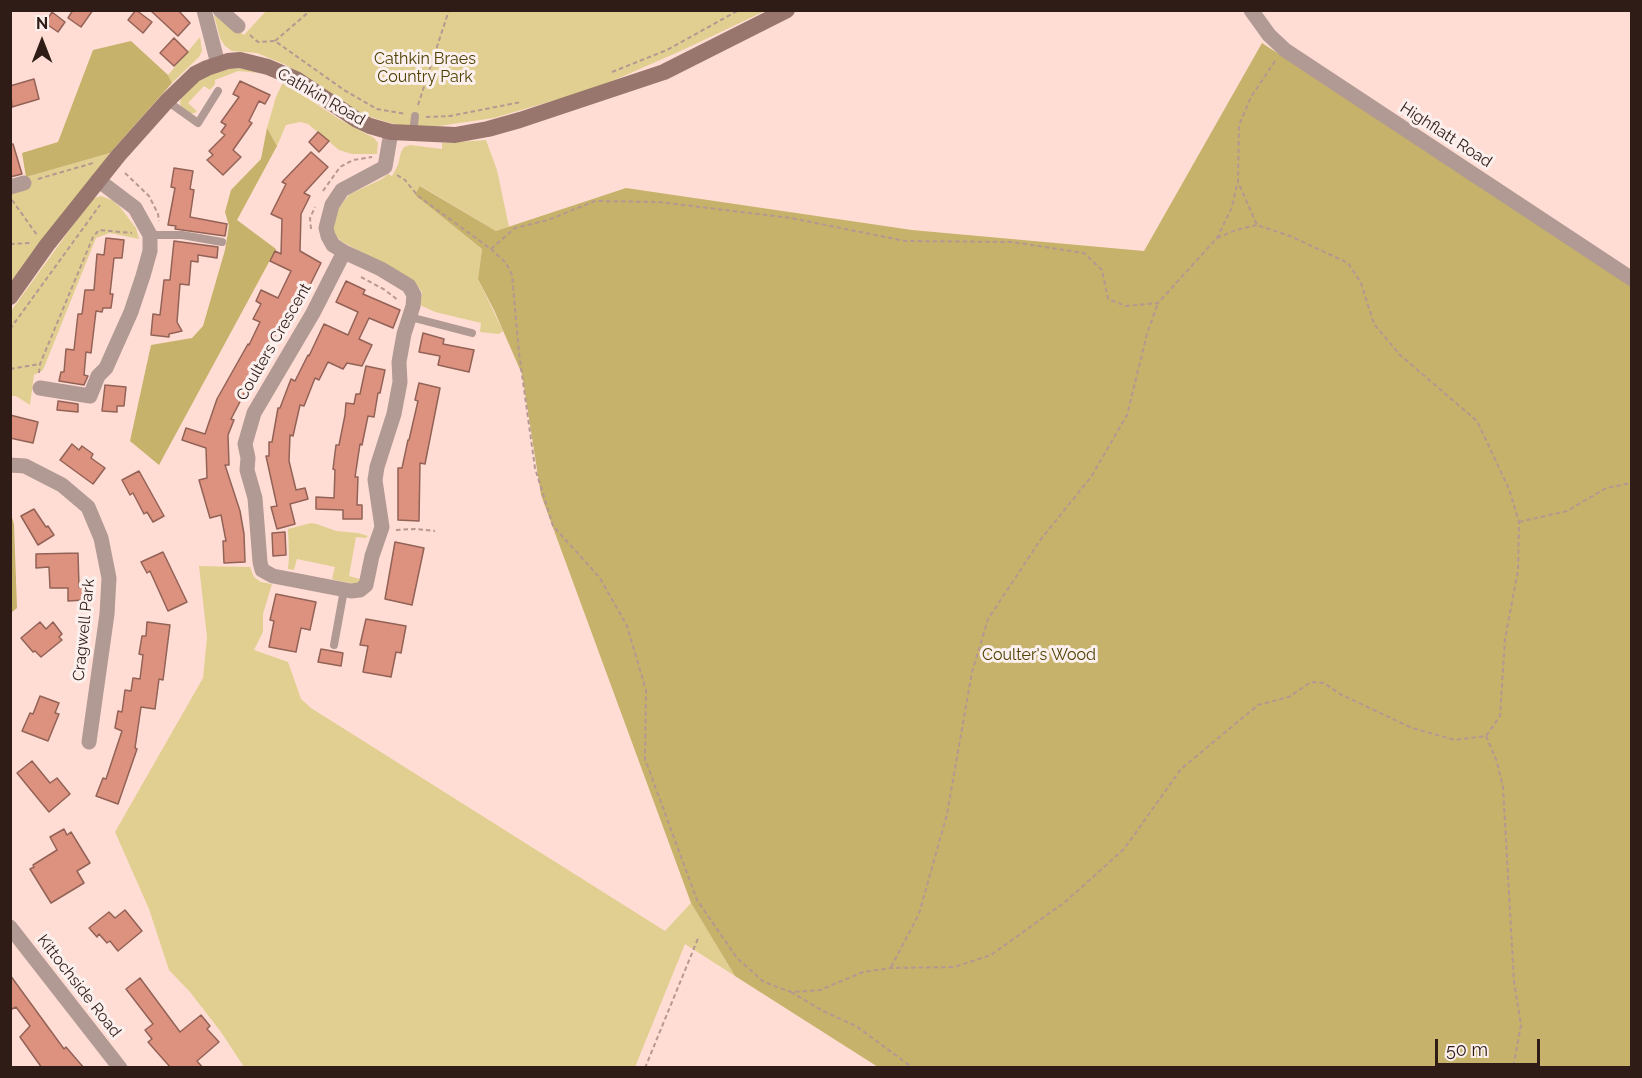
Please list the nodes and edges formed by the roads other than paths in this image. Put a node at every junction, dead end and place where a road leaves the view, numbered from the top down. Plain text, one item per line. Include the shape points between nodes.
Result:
1 (204, 10) edge
2 (220, 10) edge
3 (787, 10) edge
4 (1251, 10) edge
5 (238, 26) road end
6 (218, 64) junction
7 (218, 91) dead end
8 (167, 101) junction
9 (415, 116) road end
10 (391, 132) junction
11 (412, 134) junction
12 (104, 185) junction
13 (150, 235) junction
14 (222, 242) dead end
15 (344, 252) junction
16 (1632, 279) edge
17 (10, 297) edge
18 (410, 317) junction
19 (472, 333) dead end
20 (40, 388) road end
21 (10, 465) edge
22 (344, 590) junction
23 (334, 645) dead end
24 (88, 742) dead end
25 (13, 937) edge
26 (120, 1068) edge

1 - 6 street
2 - 5 street
3 - 11 main road, Cathkin Road via 664,72 520,120 454,135
4 - 16 street, Highflatt Road via 1285,50
6 - 8 main road, Cathkin Road via 195,74
6 - 10 main road, Cathkin Road via 240,60 280,71 357,120
7 - 8 lane via 198,123
8 - 12 main road, Cathkin Road via 118,156
9 - 11 lane
10 - 11 main road, Cathkin Road
10 - 15 street via 385,167 342,190 332,205 326,228 328,236
12 - 13 street via 135,208
12 - 17 main road, Cathkin Road
13 - 14 lane via 182,235
13 - 20 street via 150,251 131,312 90,396
15 - 18 street via 409,286 414,295
15 - 22 street, Coulters Crescent via 254,413 245,444 262,570 273,576
18 - 19 lane
18 - 22 street via 399,362 394,414 375,480 381,530 366,585 360,590
21 - 24 street, Cragwell Park via 25,466 62,485 88,507 101,538 109,578 107,614
22 - 23 lane
25 - 26 street, Kittochside Road

